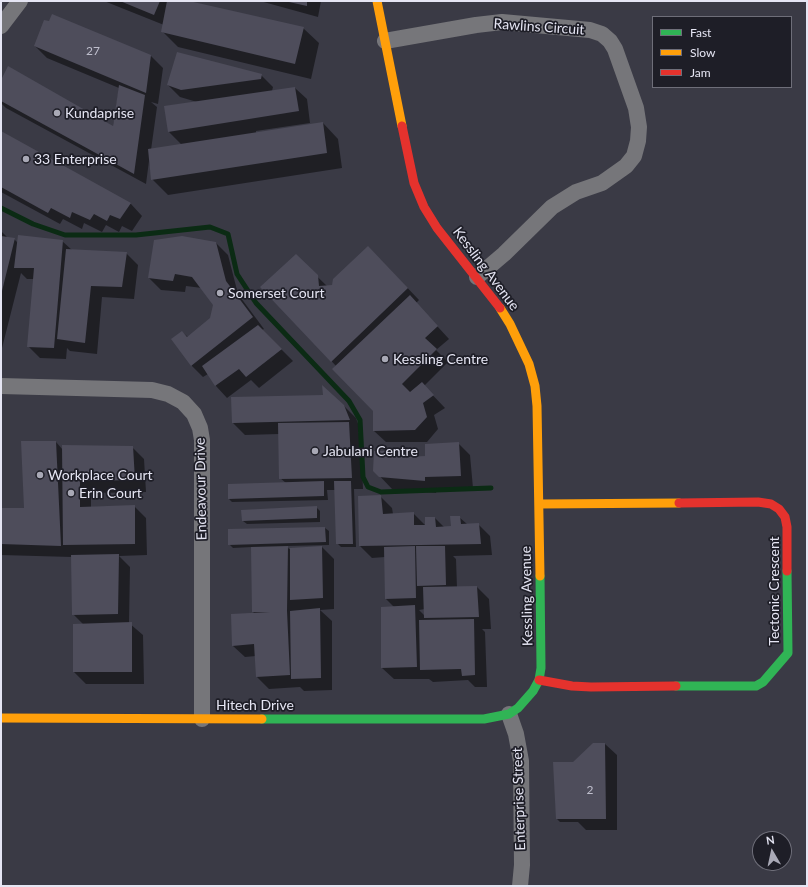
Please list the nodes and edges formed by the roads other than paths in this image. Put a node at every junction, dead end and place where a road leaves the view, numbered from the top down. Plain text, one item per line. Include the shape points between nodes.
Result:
1 (20, 1) edge
2 (377, 1) edge
3 (1, 26) edge
4 (385, 41) junction
5 (477, 277) junction
6 (1, 386) edge
7 (540, 504) junction
8 (539, 680) junction
9 (509, 714) junction
10 (1, 718) edge
11 (202, 719) junction
12 (520, 886) edge

1 - 3 street
2 - 4 street, Kessling Avenue
4 - 5 street, Kessling Avenue via 414,183 424,207 437,228
4 - 5 street, Rawlins Circuit via 502,22 590,30 602,34 615,49 636,108 638,141 634,156 626,166 602,183 576,192 552,207
5 - 7 street, Kessling Avenue via 510,324 529,364 537,406
6 - 11 street, Endeavour Drive via 152,390 168,394 183,402 194,414 202,440
7 - 8 street, Kessling Avenue
7 - 8 street, Tectonic Crescent via 758,502 775,506 785,517 787,527 788,653 763,682 756,686 591,687
8 - 9 street, Kessling Avenue via 526,700
9 - 11 street, Hitech Drive via 465,720
9 - 12 street, Enterprise Street via 521,761
10 - 11 street, Hitech Drive

